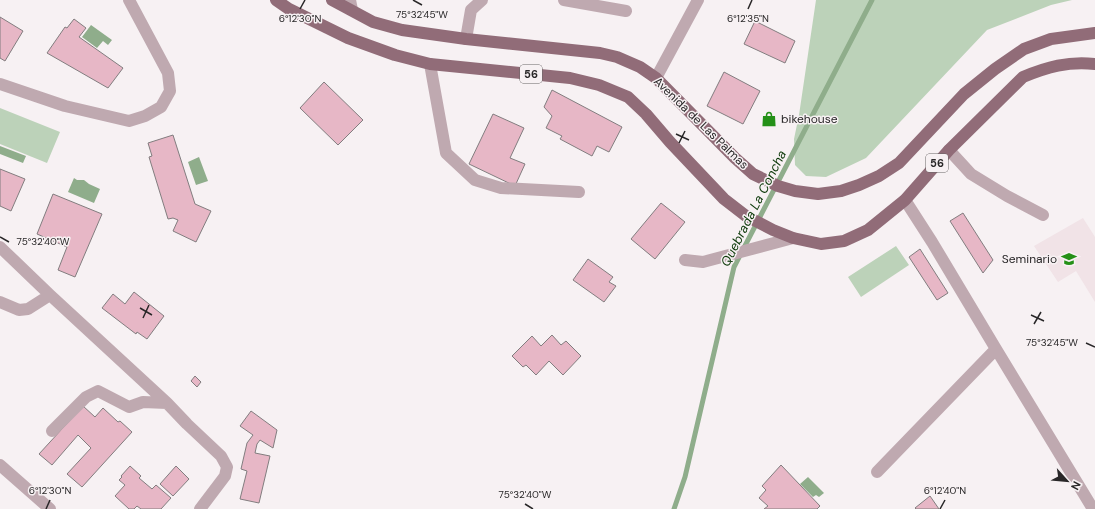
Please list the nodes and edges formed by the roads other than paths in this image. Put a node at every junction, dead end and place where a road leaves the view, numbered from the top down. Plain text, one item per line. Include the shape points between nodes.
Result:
1 (129, 0) edge
2 (276, 0) edge
3 (332, 0) edge
4 (482, 0) edge
5 (564, 0) edge
6 (698, 0) edge
7 (351, 5) edge
8 (626, 11) dead end
9 (1095, 33) edge
10 (466, 39) junction
11 (430, 64) junction
12 (1095, 64) edge
13 (656, 78) junction
14 (0, 84) edge
15 (949, 150) junction
16 (579, 192) dead end
17 (905, 200) junction
18 (1044, 215) dead end
19 (793, 238) junction
20 (0, 247) edge
21 (685, 260) dead end
22 (50, 296) junction
23 (0, 302) edge
24 (996, 350) junction
25 (167, 403) junction
26 (52, 432) dead end
27 (0, 464) edge
28 (877, 472) dead end
29 (50, 509) edge
30 (200, 509) edge
31 (1093, 509) edge

1 - 14 street via 168,73 170,91 161,107 129,121 65,106
2 - 11 main road, 56 via 348,38
3 - 7 main road, Avenida de Las Palmas / 56
4 - 10 street via 471,10
5 - 8 street
6 - 13 street
7 - 10 main road, Avenida de Las Palmas / 56 via 373,22 402,30
9 - 13 main road, Avenida de Las Palmas / 56 via 1050,39 1024,49 964,94 899,163 859,185 841,191 818,194 795,192 753,174
10 - 13 main road, Avenida de Las Palmas / 56 via 600,53 640,67
11 - 16 street via 446,154 475,180 501,188
11 - 19 main road, 56 via 570,78 599,85 628,97 724,199 746,216
12 - 15 main road, 56 via 1080,62 1058,65 1023,77
15 - 17 main road, 56
15 - 18 street via 971,174
17 - 19 main road, 56 via 868,230 844,241 821,244
17 - 24 street
19 - 21 street via 703,262
20 - 22 street
22 - 23 street via 28,309 19,310
22 - 25 street
24 - 28 street
24 - 31 street
25 - 26 street via 143,402 129,407 98,391 86,397
25 - 30 street via 221,456 227,467 225,476
27 - 29 street

